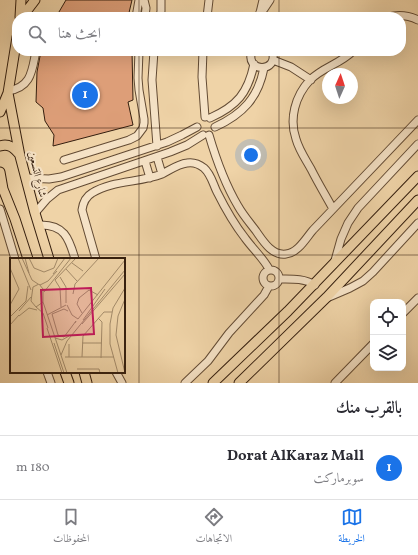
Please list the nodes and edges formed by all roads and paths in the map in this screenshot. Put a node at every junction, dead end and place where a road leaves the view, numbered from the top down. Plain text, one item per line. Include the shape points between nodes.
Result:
1 (21, 0) edge
2 (35, 0) edge
3 (139, 0) edge
4 (144, 0) edge
5 (161, 0) edge
6 (209, 0) edge
7 (263, 0) edge
8 (270, 0) edge
9 (21, 12) edge
10 (25, 12) edge
11 (137, 12) edge
12 (146, 12) edge
13 (161, 12) edge
14 (208, 12) edge
15 (260, 12) edge
16 (262, 12) edge
17 (406, 15) edge
18 (418, 20) edge
19 (14, 56) edge
20 (35, 56) edge
21 (139, 56) edge
22 (153, 56) edge
23 (203, 56) edge
24 (251, 56) edge
25 (274, 56) edge
26 (347, 56) edge
27 (273, 60) junction
28 (254, 64) junction
29 (264, 68) junction
30 (311, 80) junction
31 (8, 92) junction
32 (0, 112) edge
33 (207, 117) junction
34 (418, 120) edge
35 (197, 126) junction
36 (215, 127) junction
37 (206, 135) junction
38 (418, 144) edge
39 (0, 146) edge
40 (157, 146) junction
41 (20, 156) junction
42 (157, 157) junction
43 (64, 160) dead end
44 (145, 161) junction
45 (0, 172) edge
46 (162, 174) junction
47 (418, 176) edge
48 (26, 178) junction
49 (150, 178) junction
50 (2, 187) edge
51 (418, 200) edge
52 (0, 209) edge
53 (333, 209) junction
54 (35, 213) junction
55 (418, 224) edge
56 (39, 225) junction
57 (15, 258) edge
58 (28, 258) edge
59 (49, 258) edge
60 (75, 258) edge
61 (96, 258) edge
62 (334, 264) junction
63 (269, 270) junction
64 (279, 279) junction
65 (315, 285) junction
66 (269, 286) junction
67 (326, 297) junction
68 (418, 298) edge
69 (406, 310) edge
70 (370, 347) edge
71 (47, 373) edge
72 (65, 373) edge
73 (84, 373) edge
74 (117, 373) edge
75 (51, 383) edge
76 (69, 383) edge
77 (87, 383) edge
78 (122, 383) edge
79 (185, 383) edge
80 (213, 383) edge
81 (239, 383) edge
82 (335, 383) edge

1 - 9 main road
2 - 10 main road
3 - 11 street
4 - 12 street
5 - 13 street
6 - 14 street
7 - 15 street
8 - 16 street
17 - 18 street
19 - 31 main road
20 - 31 street via 32,72 27,81 19,88
21 - 43 street via 138,78 143,128 134,138
22 - 40 street via 152,80
23 - 33 street via 202,77
24 - 28 street
25 - 27 street
26 - 30 street
27 - 29 street
27 - 30 street via 291,67
28 - 29 street
28 - 33 street via 250,80 240,98 231,107
29 - 36 street via 260,85 251,101 238,114
30 - 53 street via 301,92 295,106 294,132 299,148
31 - 32 main road
31 - 41 main road, شارع التسعين
33 - 35 street via 199,120
33 - 36 street
34 - 53 street
35 - 37 street via 200,133
35 - 40 street
36 - 37 street via 212,133
37 - 42 street
37 - 53 street via 239,208 276,253 287,254 297,249
38 - 62 street via 358,208 341,239
39 - 41 main road via 9,145
40 - 48 street via 55,179
41 - 48 main road, شارع التسعين
42 - 44 street
42 - 46 street
44 - 49 street
44 - 54 street via 58,190
45 - 50 main road
46 - 49 street
46 - 63 street via 186,163 204,168 237,226
47 - 62 main road
48 - 54 main road, شارع التسعين
49 - 61 street via 109,186 92,192 84,200 82,210
50 - 58 main road
51 - 67 main road
52 - 57 street
54 - 56 main road, شارع التسعين
55 - 67 street via 363,281
56 - 59 main road, شارع التسعين
56 - 60 street via 52,226 64,232
62 - 65 main road
63 - 64 street via 276,272
63 - 66 street via 262,278 265,285
64 - 65 street via 301,280
64 - 66 street via 276,284
65 - 80 main road
66 - 79 street via 212,357
67 - 81 main road
68 - 69 street
70 - 82 street
71 - 75 street
72 - 76 main road
73 - 77 main road
74 - 78 street

